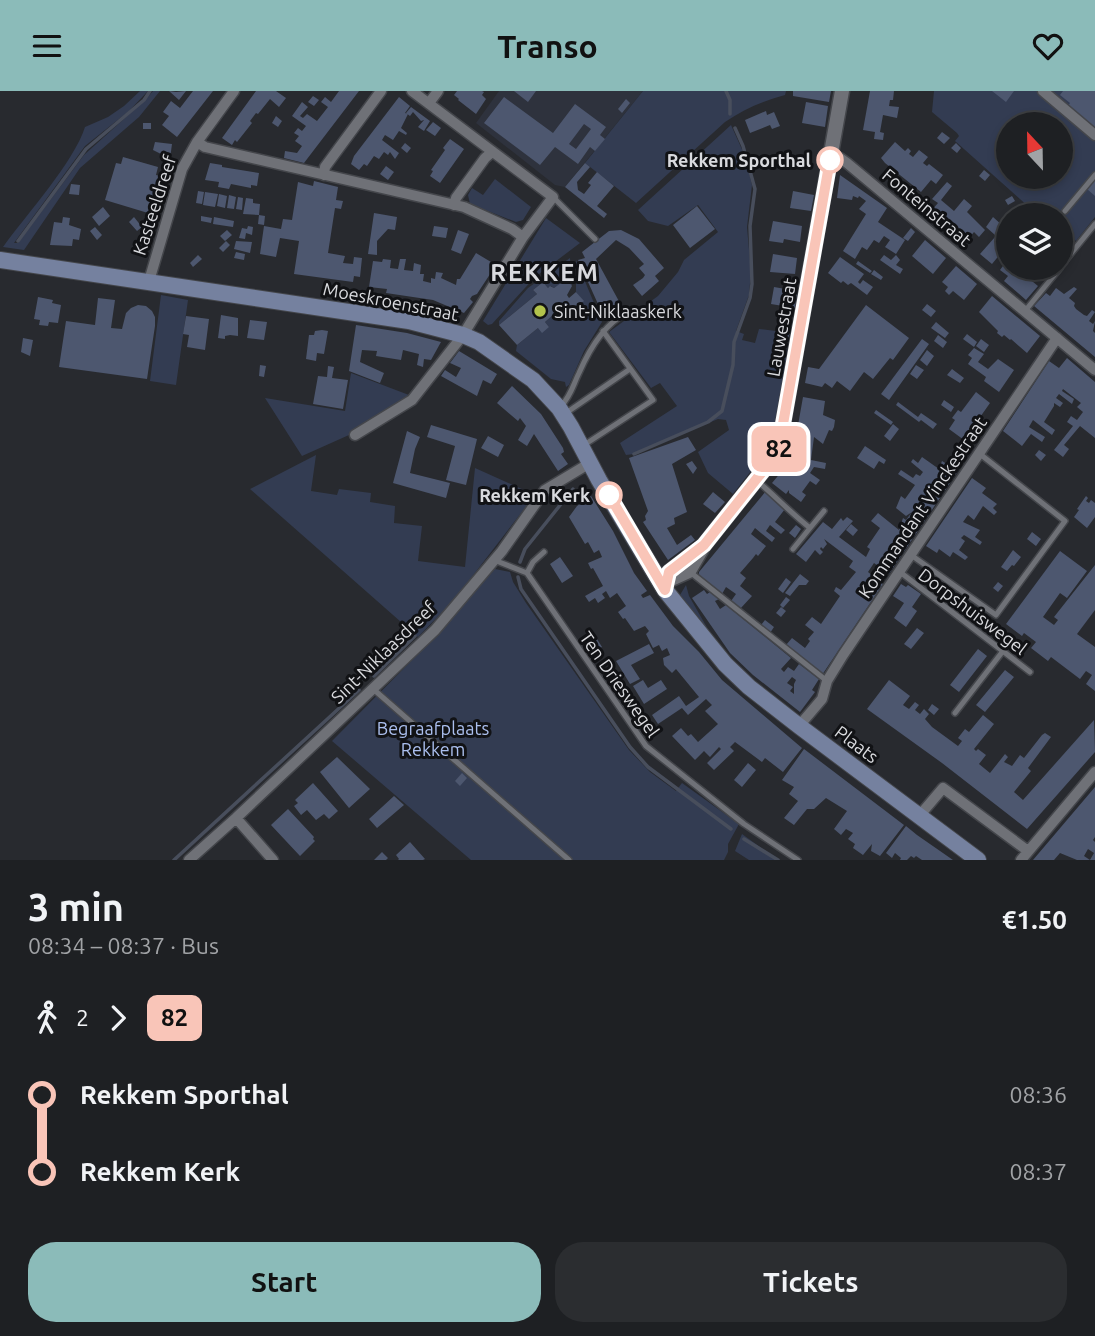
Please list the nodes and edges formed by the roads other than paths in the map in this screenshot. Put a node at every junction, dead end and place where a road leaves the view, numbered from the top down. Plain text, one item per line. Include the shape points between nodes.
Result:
1 (234, 91) edge
2 (381, 91) edge
3 (412, 91) edge
4 (438, 91) edge
5 (842, 91) edge
6 (1043, 91) edge
7 (429, 103) junction
8 (1095, 135) edge
9 (197, 142) junction
10 (492, 152) junction
11 (831, 156) junction
12 (324, 175) junction
13 (1095, 175) edge
14 (553, 197) junction
15 (1072, 203) edge
16 (454, 205) junction
17 (1095, 224) edge
18 (523, 237) junction
19 (595, 239) dead end
20 (1073, 251) edge
21 (0, 260) edge
22 (1050, 280) edge
23 (149, 281) junction
24 (1025, 311) junction
25 (626, 313) dead end
26 (603, 331) junction
27 (465, 332) junction
28 (1057, 338) junction
29 (630, 369) junction
30 (1095, 370) edge
31 (561, 412) junction
32 (355, 435) dead end
33 (582, 446) junction
34 (980, 454) junction
35 (590, 463) junction
36 (756, 480) junction
37 (824, 511) dead end
38 (810, 528) junction
39 (704, 545) junction
40 (793, 549) dead end
41 (544, 551) dead end
42 (911, 555) junction
43 (494, 559) junction
44 (689, 571) junction
45 (900, 572) junction
46 (527, 573) junction
47 (666, 585) junction
48 (1003, 652) junction
49 (1030, 672) dead end
50 (827, 681) junction
51 (372, 688) junction
52 (955, 713) dead end
53 (799, 726) junction
54 (1095, 772) edge
55 (920, 815) junction
56 (236, 818) junction
57 (1024, 855) edge
58 (189, 860) edge
59 (273, 860) edge
60 (569, 860) edge
61 (798, 860) edge
62 (978, 860) edge

1 - 9 street, Kasteeldreef
2 - 12 street
3 - 7 street
4 - 7 street
5 - 11 street, Lauwestraat
6 - 8 street
7 - 10 street
9 - 12 street, Kasteeldreef
9 - 23 street, Kasteeldreef via 182,169
10 - 14 street
10 - 16 street
11 - 24 street, Fonteinstraat via 847,163
11 - 36 street, Lauwestraat via 782,436 778,452
12 - 16 street, Kasteeldreef
13 - 15 lane
14 - 18 street
14 - 19 lane
16 - 18 street, Kasteeldreef
17 - 20 lane
18 - 27 street
21 - 23 main road, Moeskroenstraat
22 - 24 lane
23 - 27 main road, Moeskroenstraat
24 - 28 street, Fonteinstraat
25 - 26 lane
26 - 29 lane
26 - 31 lane
27 - 31 main road, Moeskroenstraat via 533,380
27 - 32 street via 412,400
28 - 30 street, Fonteinstraat
28 - 34 street, Kommandant Vinckestraat
29 - 31 lane
29 - 33 lane via 653,400
31 - 33 main road, Moeskroenstraat
33 - 35 main road, Moeskroenstraat
34 - 42 street, Kommandant Vinckestraat
34 - 42 lane via 1066,521 996,615
35 - 43 street, Sint-Niklaasdreef via 545,490
35 - 47 main road, Moeskroenstraat
36 - 38 lane
36 - 39 street, Lauwestraat
37 - 38 lane
38 - 40 lane
39 - 44 street, Lauwestraat
39 - 47 street, Lauwestraat via 669,572
41 - 46 lane
42 - 45 street, Kommandant Vinckestraat
43 - 46 lane
43 - 51 street, Sint-Niklaasdreef via 435,629
44 - 47 street
44 - 50 lane
45 - 48 lane, Dorpshuiswegel
45 - 50 street, Kommandant Vinckestraat
46 - 61 lane, Ten Drieswegel via 646,746 744,824
47 - 53 main road, Moeskroenstraat via 725,664
48 - 49 lane, Dorpshuiswegel
48 - 52 lane
50 - 53 street, Kommandant Vinckestraat via 822,699
51 - 56 street, Sint-Niklaasdreef
51 - 60 lane
53 - 55 main road, Plaats
54 - 57 street
55 - 57 street via 943,788
55 - 62 main road, Plaats
56 - 58 street, Sint-Niklaasdreef
56 - 59 street

